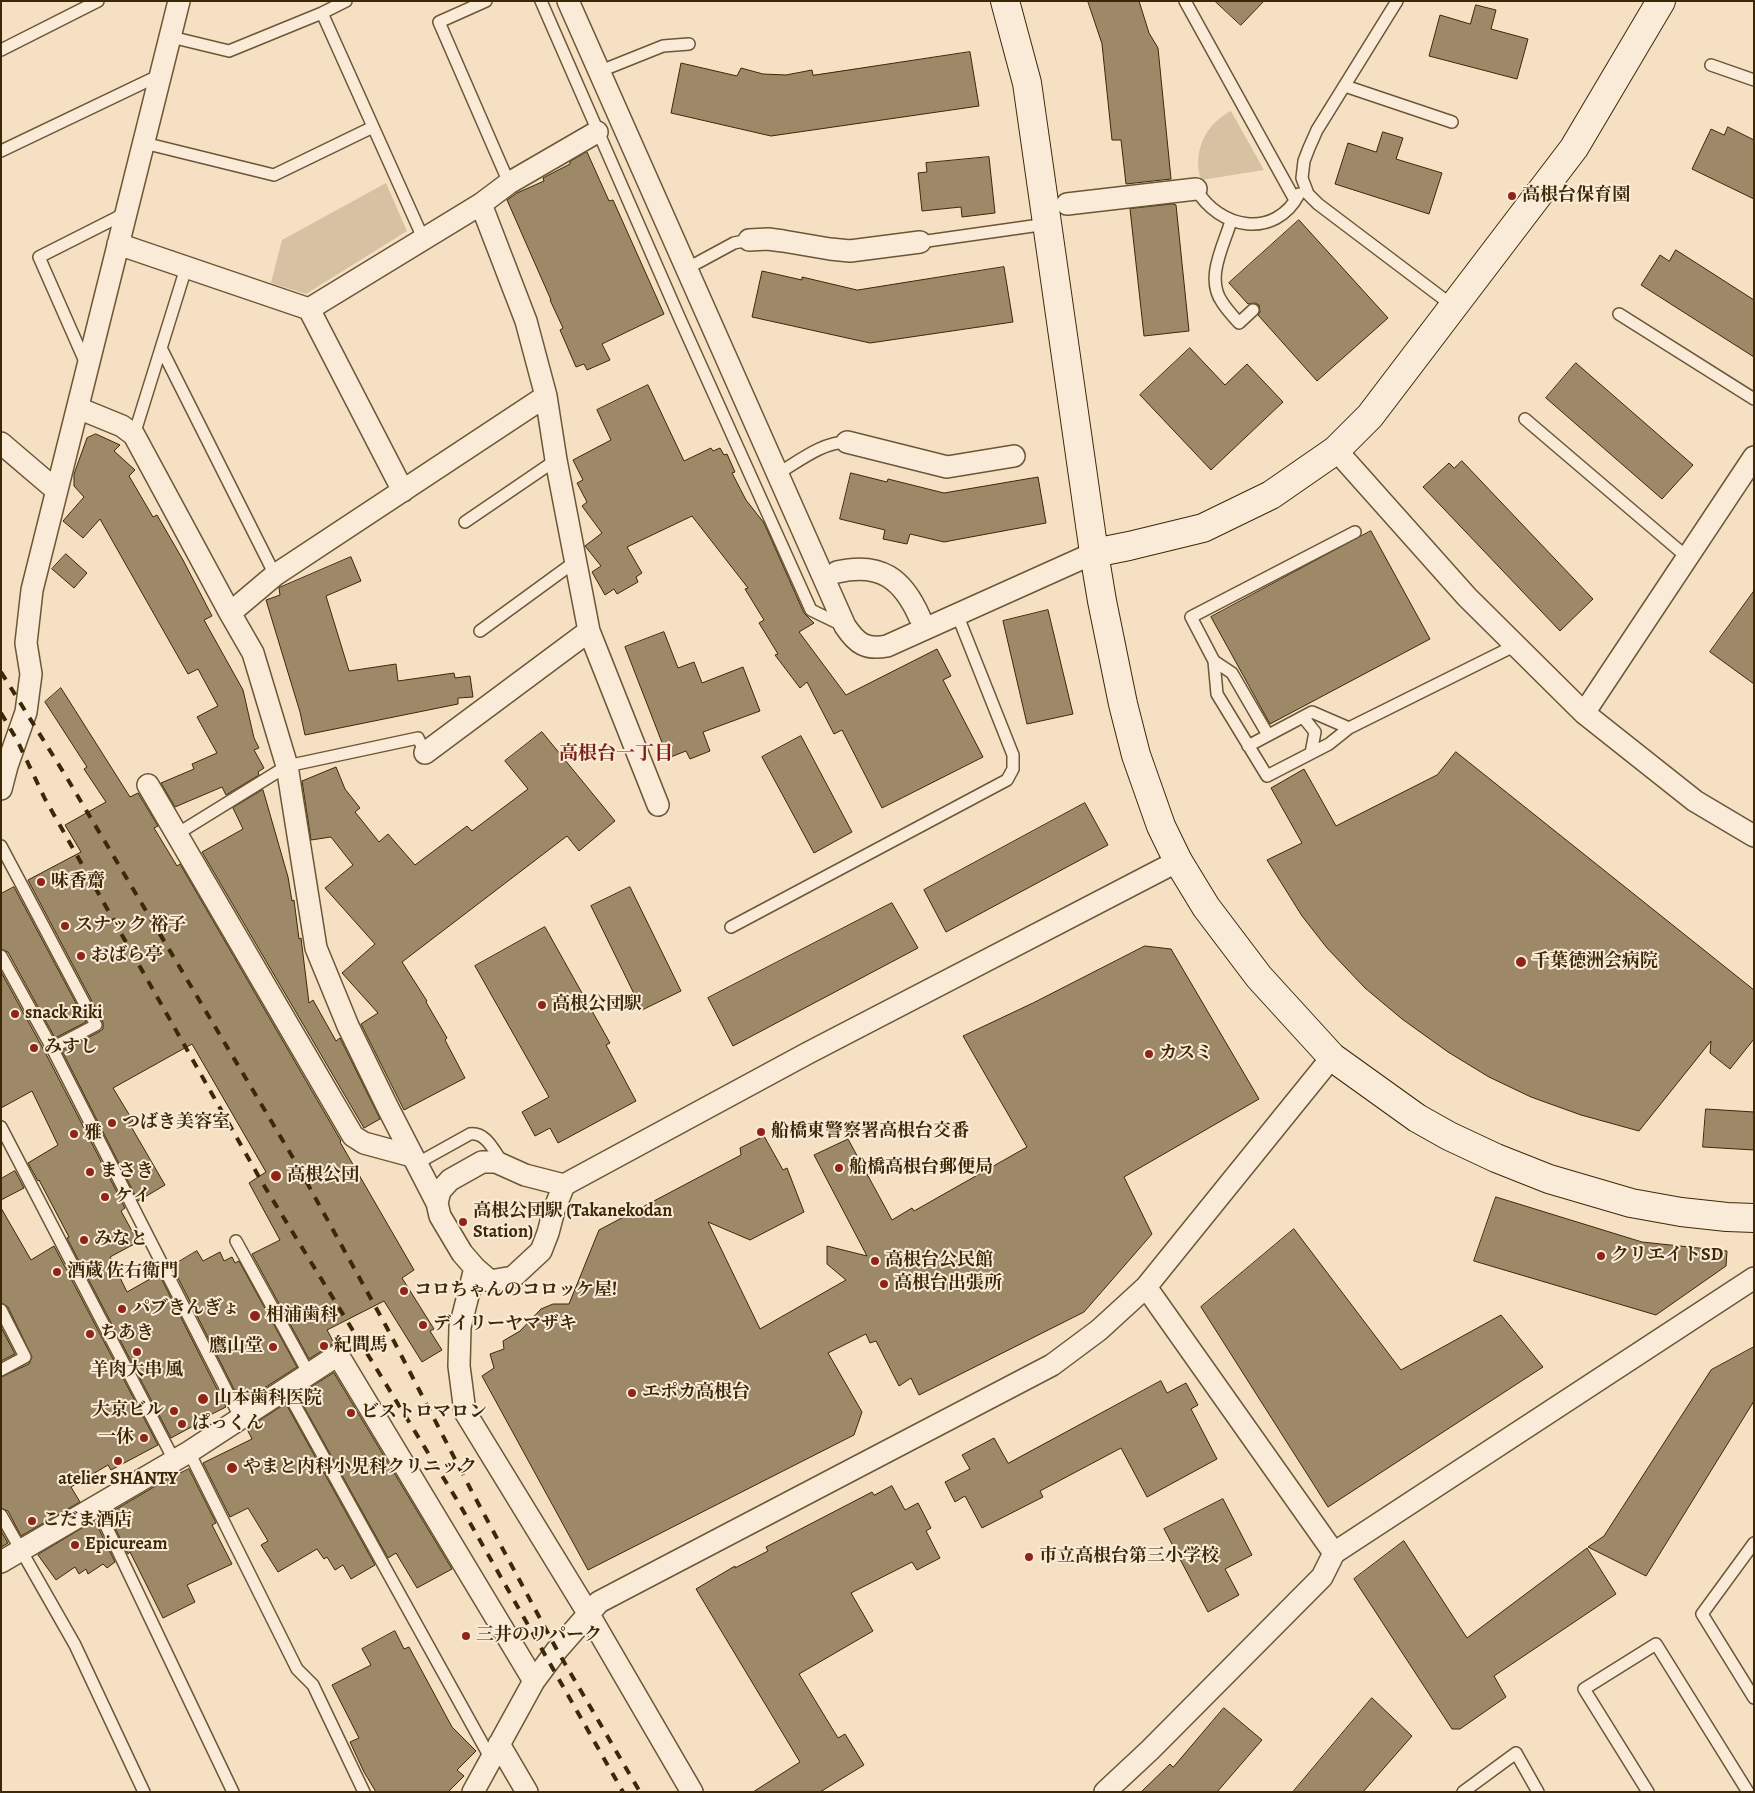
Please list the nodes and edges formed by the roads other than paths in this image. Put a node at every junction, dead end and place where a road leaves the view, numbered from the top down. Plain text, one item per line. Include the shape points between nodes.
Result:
1 (98, 1) edge
2 (179, 1) edge
3 (346, 1) edge
4 (486, 1) edge
5 (540, 1) edge
6 (568, 1) edge
7 (1005, 1) edge
8 (1185, 1) edge
9 (1397, 1) edge
10 (1661, 1) edge
11 (322, 13) junction
12 (170, 37) junction
13 (689, 44) dead end
14 (1, 50) edge
15 (1711, 65) dead end
16 (598, 72) junction
17 (160, 75) junction
18 (1754, 80) edge
19 (1345, 86) junction
20 (1452, 122) dead end
21 (373, 127) junction
22 (597, 132) junction
23 (144, 143) junction
24 (1, 151) edge
25 (1302, 178) junction
26 (509, 183) junction
27 (1196, 189) joint
28 (1296, 200) junction
29 (481, 204) junction
30 (1067, 204) dead end
31 (126, 213) junction
32 (1231, 220) junction
33 (1047, 224) junction
34 (423, 238) junction
35 (749, 240) joint
36 (920, 242) joint
37 (118, 244) junction
38 (186, 268) junction
39 (686, 269) junction
40 (1453, 306) junction
41 (309, 309) junction
42 (1254, 310) dead end
43 (1619, 314) dead end
44 (161, 348) junction
45 (87, 366) junction
46 (546, 396) junction
47 (1754, 399) edge
48 (78, 408) junction
49 (1525, 419) dead end
50 (134, 434) junction
51 (847, 442) joint
52 (1, 443) edge
53 (1336, 450) junction
54 (1014, 456) dead end
55 (556, 460) junction
56 (1751, 469) edge
57 (777, 474) junction
58 (56, 490) junction
59 (403, 491) junction
60 (464, 522) dead end
61 (1355, 532) dead end
62 (1094, 553) junction
63 (1688, 558) junction
64 (576, 562) junction
65 (837, 572) dead end
66 (275, 575) junction
67 (230, 613) junction
68 (956, 614) junction
69 (920, 618) dead end
70 (845, 626) junction
71 (589, 631) junction
72 (480, 632) dead end
73 (1516, 645) junction
74 (1214, 661) junction
75 (1584, 713) junction
76 (1303, 717) junction
77 (1349, 728) junction
78 (1268, 735) junction
79 (1248, 746) junction
80 (425, 753) joint
81 (1311, 753) junction
82 (4, 761) edge
83 (286, 766) junction
84 (148, 785) dead end
85 (1, 789) edge
86 (658, 806) dead end
87 (177, 834) junction
88 (1754, 836) edge
89 (1, 846) edge
90 (1178, 861) junction
91 (731, 928) dead end
92 (1, 956) edge
93 (52, 1048) junction
94 (1332, 1057) junction
95 (1, 1127) edge
96 (414, 1160) junction
97 (505, 1166) junction
98 (525, 1175) junction
99 (564, 1185) junction
100 (437, 1203) junction
101 (554, 1210) junction
102 (1754, 1218) edge
103 (236, 1241) dead end
104 (482, 1275) junction
105 (1754, 1278) edge
106 (1146, 1287) junction
107 (1, 1310) edge
108 (1, 1370) edge
109 (309, 1374) junction
110 (286, 1389) junction
111 (241, 1419) junction
112 (182, 1456) junction
113 (97, 1507) junction
114 (1, 1515) edge
115 (1754, 1543) edge
116 (20, 1551) junction
117 (1334, 1553) junction
118 (1, 1562) edge
119 (588, 1613) junction
120 (534, 1681) junction
121 (1754, 1698) edge
122 (495, 1751) junction
123 (144, 1792) edge
124 (233, 1792) edge
125 (364, 1792) edge
126 (473, 1792) edge
127 (526, 1792) edge
128 (692, 1792) edge
129 (1106, 1792) edge
130 (1463, 1792) edge
131 (1538, 1792) edge
132 (1648, 1792) edge
133 (1748, 1792) edge

1 - 14 lane
2 - 12 street
3 - 11 lane
4 - 26 lane via 439,22
5 - 22 lane
6 - 16 street
7 - 33 street via 1027,83
8 - 28 lane
9 - 19 lane
10 - 40 street via 1574,148
11 - 12 lane via 229,51
11 - 21 lane
12 - 17 street
13 - 16 lane via 663,46
15 - 18 lane
16 - 39 street
17 - 23 street
17 - 24 lane
19 - 20 lane
19 - 25 lane via 1317,130 1304,161
21 - 23 lane via 274,176
21 - 34 lane
22 - 26 street
22 - 70 lane via 811,610
23 - 31 street
25 - 28 lane
25 - 40 lane via 1308,194 1318,204
26 - 29 street
27 - 30 street
27 - 32 lane via 1208,206
28 - 32 lane via 1288,211 1270,222 1256,225
29 - 34 street
29 - 46 street via 526,321
31 - 37 street
31 - 45 lane via 39,257
32 - 42 lane via 1216,269 1215,285 1220,301 1239,323
33 - 36 lane
33 - 62 street
34 - 41 street
35 - 36 street via 768,239 850,251
35 - 39 lane via 734,243
37 - 38 street
37 - 45 street
38 - 41 street
38 - 44 lane
39 - 57 street
40 - 53 street via 1370,416
41 - 59 street
43 - 47 lane
44 - 50 lane
44 - 66 lane
45 - 48 street
46 - 55 street
46 - 59 street
48 - 50 street
48 - 58 street
49 - 63 lane
50 - 67 street
51 - 54 street via 947,467
51 - 57 lane via 826,446
52 - 58 street
53 - 62 street via 1271,495 1203,528
53 - 73 street via 1467,597
55 - 60 lane
55 - 64 street
56 - 63 street
57 - 70 street
58 - 82 street via 32,590 26,643 31,674 26,712
59 - 66 street
61 - 74 lane via 1191,617
62 - 68 street
62 - 90 street via 1136,755 1161,826
63 - 75 street
64 - 71 street
64 - 72 lane
65 - 69 street via 851,569 881,572 904,588
66 - 67 street
67 - 83 street via 254,653
68 - 70 street via 876,648 867,647 853,638
68 - 91 lane via 1013,755 1013,769 1007,780
71 - 80 street
71 - 86 street
73 - 75 street
73 - 77 lane
74 - 78 lane via 1232,673
74 - 79 lane via 1217,694
75 - 88 street via 1695,801
76 - 77 lane via 1312,712
76 - 78 lane
76 - 81 lane via 1315,732
77 - 81 lane
78 - 79 lane
79 - 81 lane via 1267,776
80 - 83 lane via 418,738
82 - 85 street
83 - 87 lane
83 - 96 street via 316,948 348,1026
84 - 87 street
87 - 96 street via 353,1136
89 - 93 lane via 96,1025
90 - 94 street via 1206,907 1259,977
90 - 99 street via 808,1053
92 - 93 lane
93 - 111 lane
94 - 102 street via 1417,1118 1550,1179 1631,1203 1681,1212
94 - 106 street
95 - 112 lane
96 - 97 lane via 474,1134 481,1135
96 - 100 street
97 - 98 street
97 - 100 street via 482,1162 450,1180 440,1191
98 - 99 street
98 - 101 street via 542,1191
99 - 101 street
100 - 104 street via 440,1216 462,1252
101 - 104 street via 541,1251 513,1277
103 - 109 lane
104 - 119 street via 466,1305 460,1327 459,1366 465,1412
105 - 117 street
106 - 117 street
106 - 119 street via 1052,1365 599,1602
107 - 108 lane via 25,1357
109 - 110 street
109 - 120 street via 338,1355
110 - 111 street
110 - 122 lane
111 - 112 street
112 - 113 street
112 - 125 lane via 297,1669 313,1685
113 - 116 street
113 - 124 lane
114 - 116 lane
115 - 121 lane via 1702,1614
116 - 118 street
116 - 123 lane via 75,1645
117 - 129 street via 1322,1577
119 - 120 street
119 - 128 street
120 - 122 street
122 - 126 street
122 - 127 street
130 - 131 lane via 1516,1753
132 - 133 lane via 1584,1689 1656,1644

